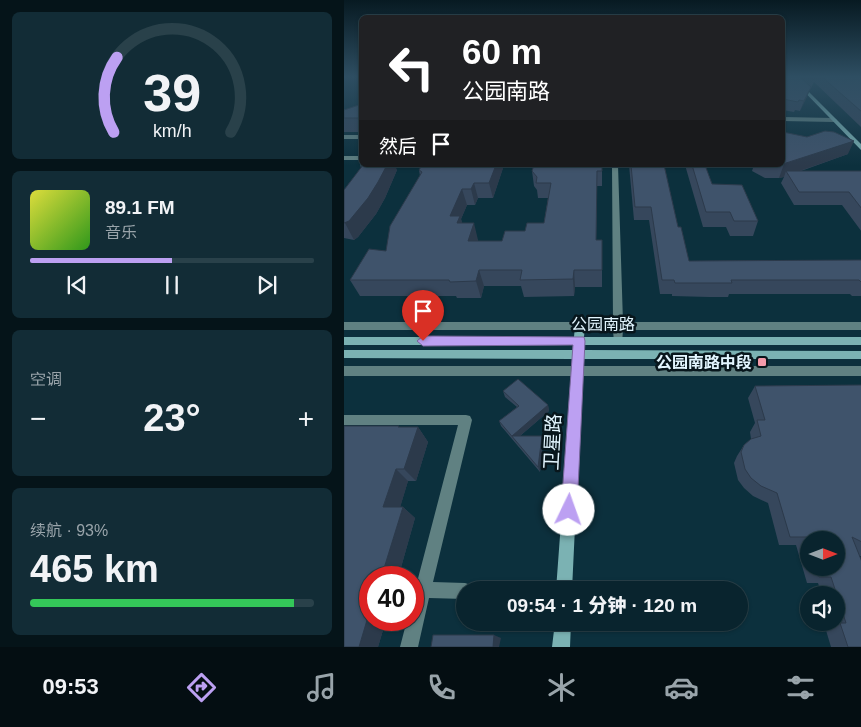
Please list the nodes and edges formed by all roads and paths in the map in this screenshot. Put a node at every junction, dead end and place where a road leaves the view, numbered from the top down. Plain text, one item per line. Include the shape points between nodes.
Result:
1 (821, 106) edge
2 (785, 119) edge
3 (834, 120) junction
4 (849, 136) junction
5 (344, 137) edge
6 (359, 137) edge
7 (840, 137) edge
8 (861, 149) edge
9 (344, 158) edge
10 (359, 158) edge
11 (615, 167) edge
12 (344, 326) edge
13 (580, 326) junction
14 (618, 326) junction
15 (861, 326) edge
16 (618, 340) junction
17 (344, 341) edge
18 (579, 341) junction
19 (861, 341) edge
20 (344, 354) edge
21 (579, 354) junction
22 (861, 355) edge
23 (344, 371) edge
24 (578, 371) junction
25 (861, 371) edge
26 (344, 420) edge
27 (565, 581) edge
28 (424, 586) edge
29 (424, 590) edge
30 (456, 591) edge
31 (413, 631) edge
32 (562, 631) edge
33 (409, 647) edge
34 (561, 647) edge

1 - 3 main road
2 - 3 street
3 - 4 main road
4 - 7 street
4 - 8 main road
5 - 6 street
9 - 10 street
11 - 14 street
12 - 13 street
13 - 14 street
13 - 18 main road, 卫星路
14 - 15 street
14 - 16 street
16 - 18 main road, 公园南路
16 - 19 main road, 公园南路
17 - 18 main road, 公园南路
18 - 21 main road, 卫星路
20 - 21 main road, 公园南路
21 - 22 main road, 公园南路
21 - 24 main road, 卫星路
23 - 24 street
24 - 25 street
24 - 27 main road, 卫星路
26 - 28 street via 466,420
29 - 30 street
31 - 33 street
32 - 34 main road

